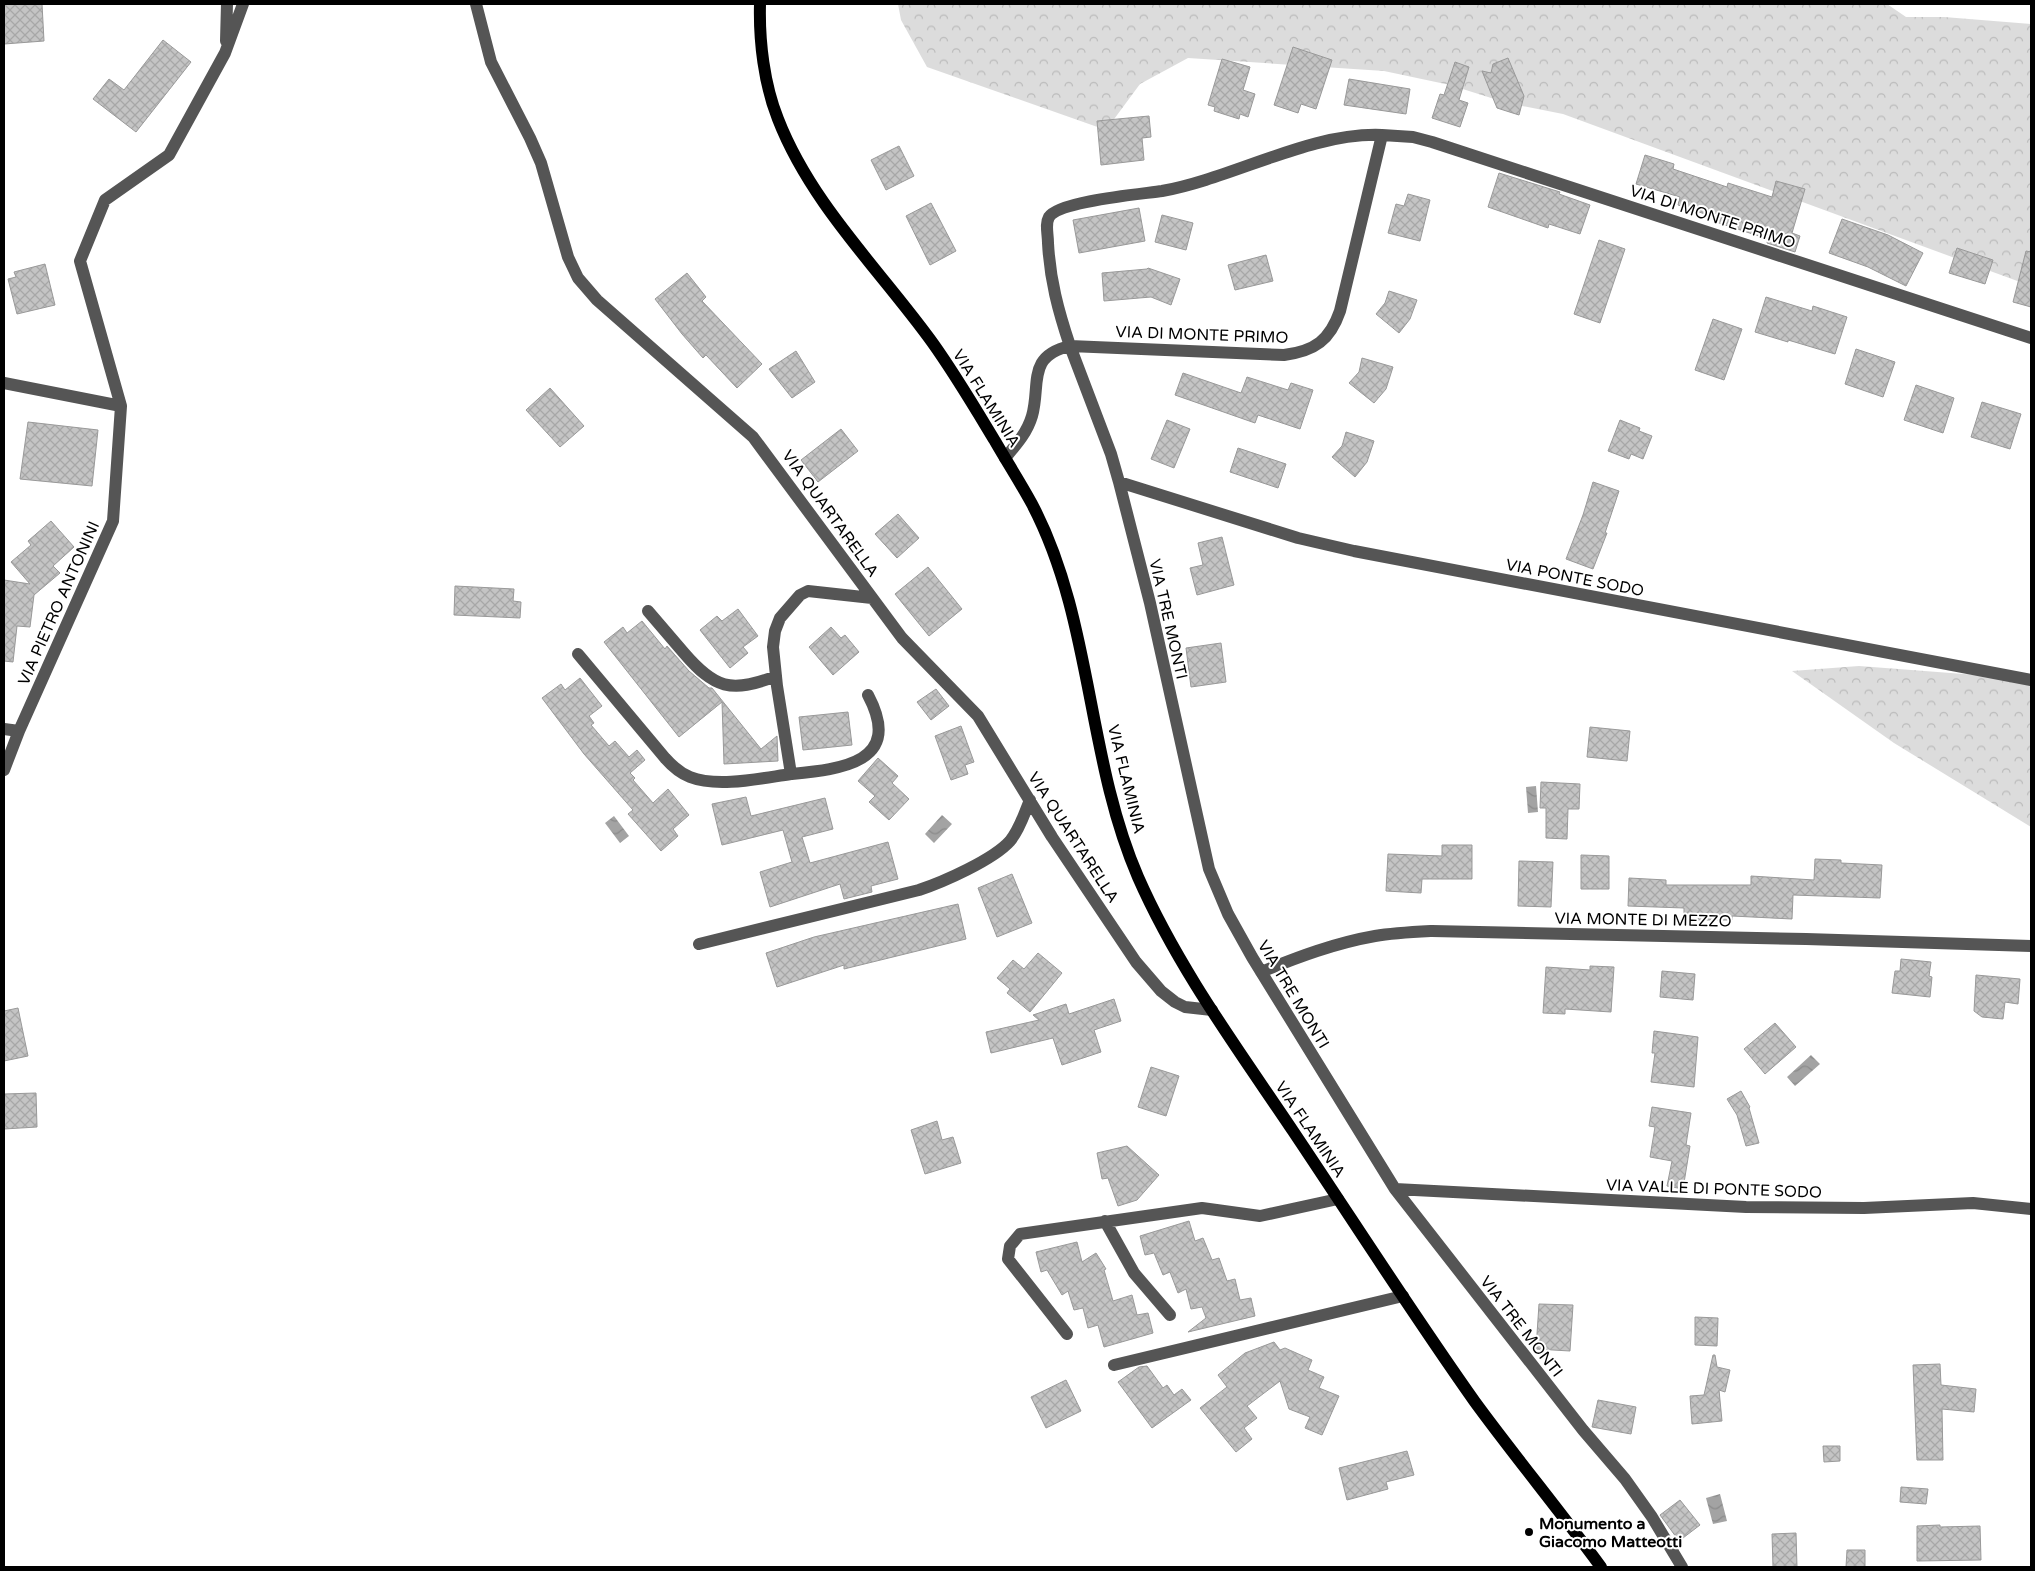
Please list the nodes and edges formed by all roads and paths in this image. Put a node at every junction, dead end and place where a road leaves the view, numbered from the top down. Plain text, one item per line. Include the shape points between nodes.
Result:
1 (227, 4) edge
2 (243, 4) edge
3 (476, 4) edge
4 (760, 4) edge
5 (225, 53) junction
6 (1382, 134) junction
7 (1051, 214) joint
8 (2031, 338) edge
9 (1070, 346) junction
10 (4, 383) edge
11 (121, 406) junction
12 (1005, 458) junction
13 (1119, 482) junction
14 (872, 598) junction
15 (648, 611) dead end
16 (578, 654) dead end
17 (776, 676) junction
18 (2031, 680) edge
19 (868, 695) dead end
20 (4, 729) edge
21 (19, 731) junction
22 (4, 770) edge
23 (791, 774) junction
24 (1030, 800) junction
25 (699, 944) dead end
26 (2031, 946) edge
27 (1261, 972) junction
28 (1212, 1010) junction
29 (1395, 1189) junction
30 (1338, 1199) junction
31 (2031, 1208) edge
32 (1105, 1222) junction
33 (1404, 1296) junction
34 (1170, 1314) dead end
35 (1067, 1334) dead end
36 (1114, 1365) dead end
37 (1601, 1567) edge
38 (1682, 1567) edge

1 - 5 street, VIA PIETRO ANTONINI
2 - 5 street, VIA PIETRO ANTONINI
3 - 14 street, VIA QUARTARELLA via 491,62 536,150 566,250 578,278 597,300 753,437
4 - 12 main road, VIA FLAMINIA via 760,29 770,92 777,117 796,155 845,231 936,348
5 - 11 street, VIA PIETRO ANTONINI via 169,155 105,200 80,261
6 - 7 street, VIA DI MONTE PRIMO via 1326,141 1189,185 1065,207
6 - 8 street, VIA DI MONTE PRIMO via 1432,142
6 - 9 street, VIA DI MONTE PRIMO via 1340,311 1332,330 1314,347 1284,355
7 - 9 street, VIA TRE MONTI via 1047,228 1052,285
9 - 12 street via 1041,364 1028,426
9 - 13 street, VIA TRE MONTI
10 - 11 street
11 - 21 street, VIA PIETRO ANTONINI via 113,521
12 - 28 main road, VIA FLAMINIA via 1037,515 1058,564 1088,680 1113,805 1136,871 1181,961
13 - 18 street, VIA PONTE SODO via 1280,533 1354,551
13 - 27 street, VIA TRE MONTI via 1150,603 1209,869 1228,914
14 - 17 street via 813,591 800,595 784,612 775,631
14 - 24 street, VIA QUARTARELLA via 915,654 972,709
15 - 17 street via 695,666 717,682 744,686
16 - 23 street via 665,758 682,773 712,782
17 - 23 street
19 - 23 street via 878,713 880,730 868,752 840,768
20 - 21 street
21 - 22 street, VIA PIETRO ANTONINI
24 - 25 street via 1018,829 1006,846 944,880 919,890
24 - 28 street, VIA QUARTARELLA via 1136,962 1175,1002 1185,1007
26 - 27 street, VIA MONTE DI MEZZO via 1432,931 1348,942
27 - 29 street, VIA TRE MONTI
28 - 30 main road, VIA FLAMINIA
29 - 31 street, VIA VALLE DI PONTE SODO via 1746,1207 1864,1208 1973,1203
29 - 38 street, VIA TRE MONTI via 1625,1479
30 - 32 street via 1260,1216 1202,1208
30 - 33 main road, VIA FLAMINIA
32 - 34 street via 1134,1273
32 - 35 street via 1020,1234 1010,1246 1008,1259
33 - 36 street
33 - 37 main road, VIA FLAMINIA via 1495,1429

